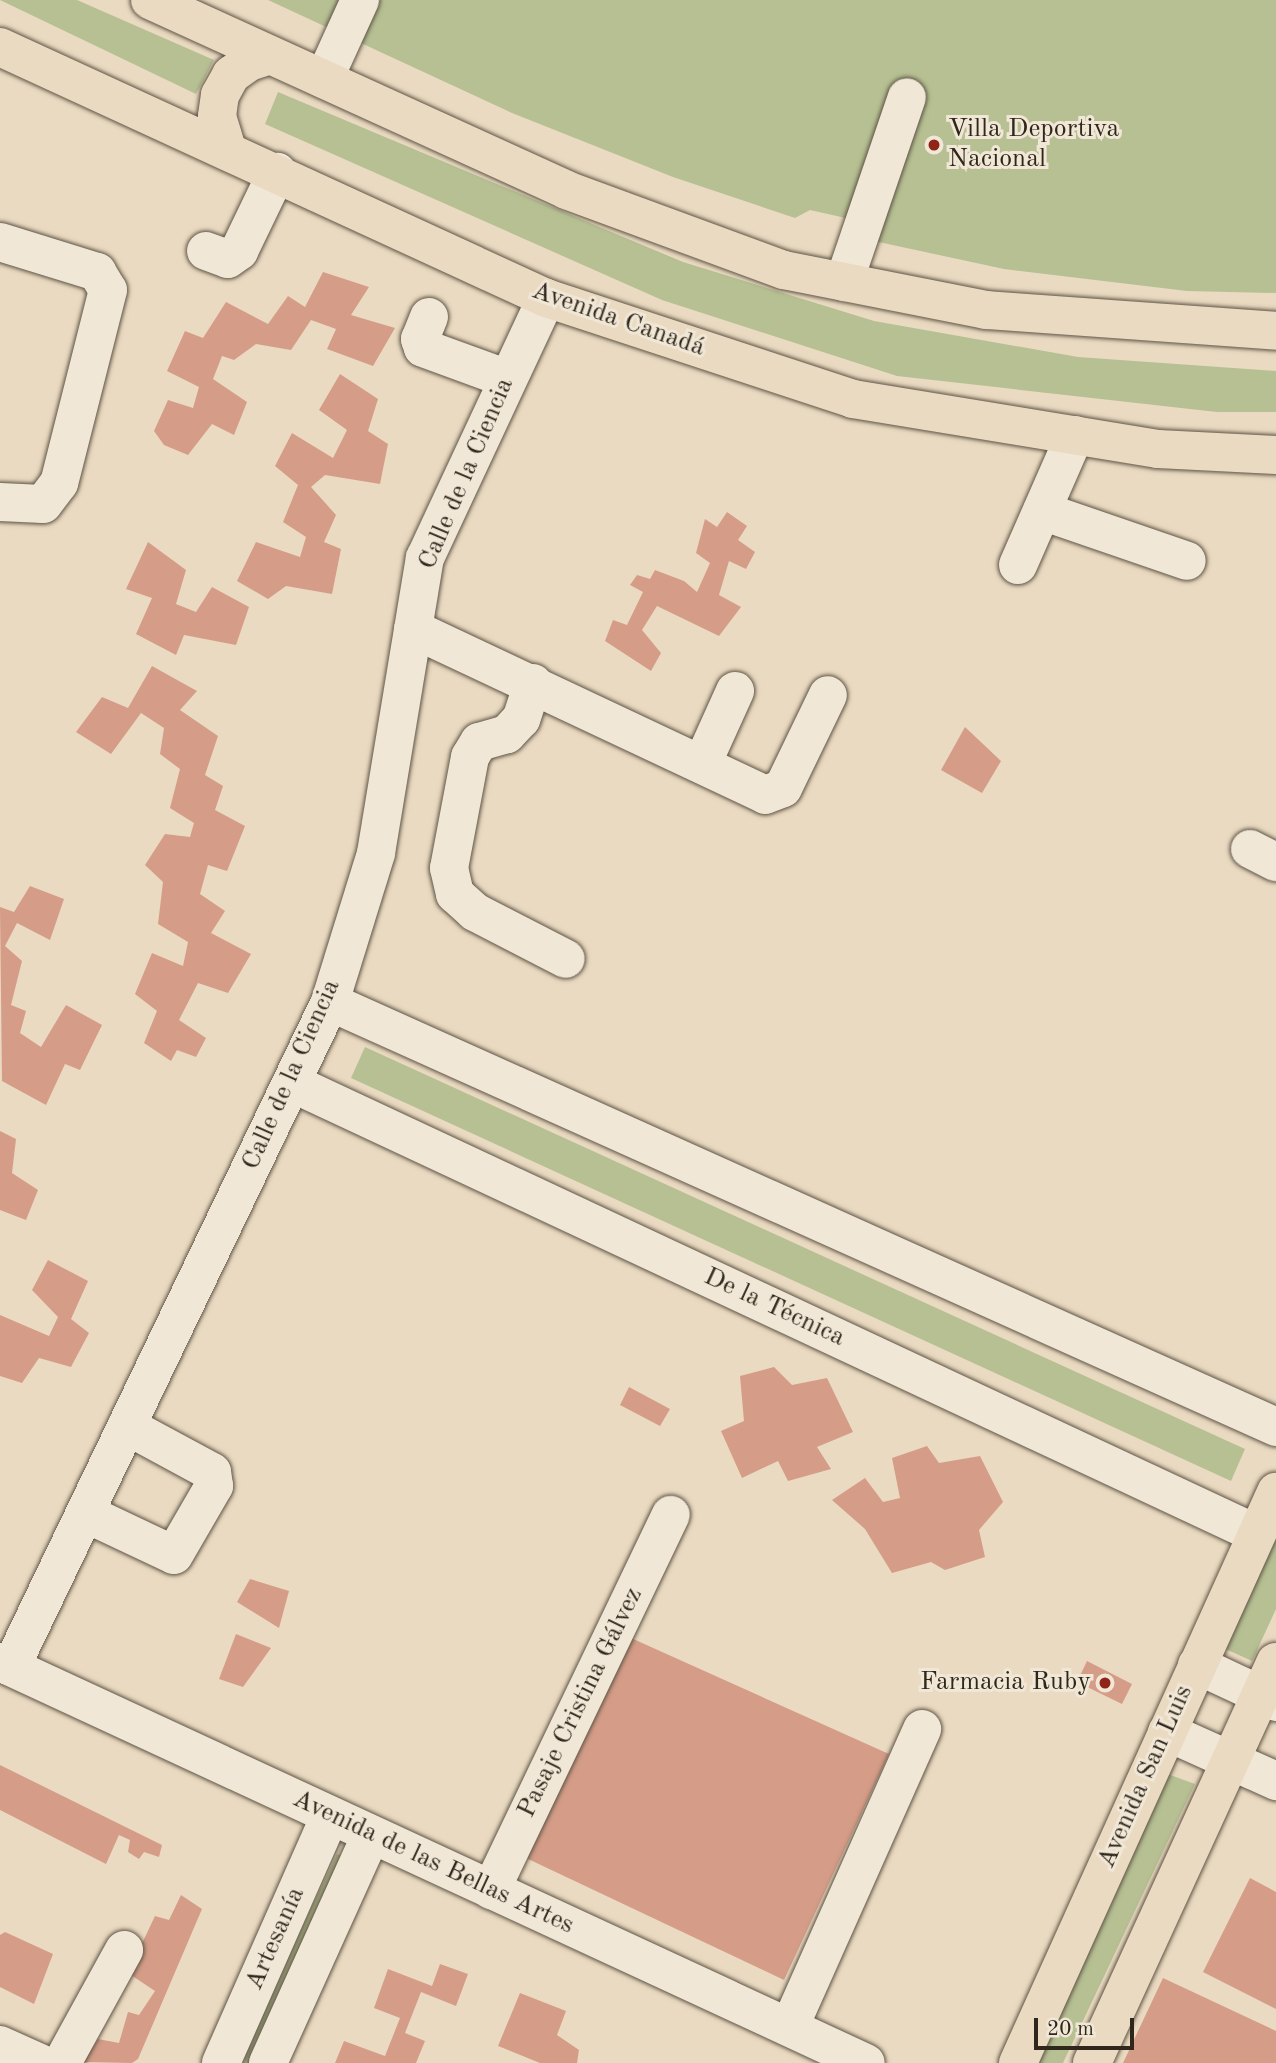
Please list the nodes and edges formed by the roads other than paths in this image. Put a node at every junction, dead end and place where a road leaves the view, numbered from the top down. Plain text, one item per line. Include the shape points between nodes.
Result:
1 (149, 0) edge
2 (360, 0) edge
3 (0, 47) edge
4 (270, 55) junction
5 (324, 79) junction
6 (907, 97) dead end
7 (227, 149) junction
8 (277, 172) junction
9 (0, 242) edge
10 (206, 251) dead end
11 (844, 282) junction
12 (546, 298) junction
13 (429, 317) dead end
14 (1276, 331) edge
15 (508, 379) junction
16 (1075, 435) junction
17 (1276, 455) edge
18 (0, 502) edge
19 (1042, 511) junction
20 (1187, 561) dead end
21 (1018, 565) dead end
22 (414, 629) junction
23 (533, 683) junction
24 (735, 691) dead end
25 (828, 695) dead end
26 (703, 762) junction
27 (566, 959) dead end
28 (330, 1002) junction
29 (292, 1083) junction
30 (127, 1426) junction
31 (1276, 1427) edge
32 (1276, 1492) edge
33 (85, 1513) junction
34 (671, 1515) dead end
35 (1257, 1534) junction
36 (5, 1664) edge
37 (1197, 1665) junction
38 (1271, 1686) edge
39 (922, 1729) dead end
40 (1167, 1732) junction
41 (1231, 1760) junction
42 (1276, 1781) edge
43 (330, 1816) junction
44 (371, 1835) junction
45 (491, 1890) junction
46 (124, 1950) dead end
47 (790, 2026) junction
48 (0, 2045) edge
49 (40, 2063) edge
50 (62, 2063) edge
51 (221, 2063) edge
52 (268, 2063) edge
53 (866, 2063) edge
54 (1018, 2063) edge
55 (1092, 2063) edge

1 - 4 main road
2 - 5 street
3 - 7 main road, Avenida Canadá
4 - 5 main road
4 - 7 main road via 231,75 220,95 217,116
5 - 11 main road via 566,190 784,270
6 - 11 street
7 - 8 main road, Avenida Canadá
8 - 10 street via 240,251 228,259
8 - 12 main road, Avenida Canadá
9 - 18 street via 97,272 108,290 59,484 43,504
11 - 14 main road via 986,310
12 - 15 street, Calle de la Ciencia
12 - 16 main road, Avenida Canadá via 853,399
13 - 15 street via 420,339 422,348
15 - 22 street, Calle de la Ciencia via 425,558
16 - 17 main road, Avenida Canadá via 1158,449
16 - 19 street
19 - 20 street
19 - 21 street
22 - 23 street
22 - 28 street, Calle de la Ciencia via 376,853
23 - 26 street
23 - 27 street via 521,719 507,734 479,742 470,757 449,868 455,894 475,912
24 - 26 street
25 - 26 street via 783,788 775,793 765,795
28 - 29 street, Calle de la Ciencia
28 - 31 street
29 - 30 street, Calle de la Ciencia
29 - 35 street, De la Técnica
30 - 33 street, Calle de la Ciencia
30 - 33 street via 212,1472 214,1486 174,1555
32 - 35 main road, Avenida San Luis
33 - 36 street, Calle de la Ciencia
34 - 45 street, Pasaje Cristina Gálvez
35 - 37 main road, Avenida San Luis
36 - 43 street, Avenida de las Bellas Artes
37 - 38 street
37 - 40 main road, Avenida San Luis
38 - 41 main road
39 - 47 street
40 - 41 street
40 - 54 main road, Avenida San Luis
41 - 42 street
41 - 55 main road
43 - 44 street, Avenida de las Bellas Artes
43 - 51 street, Artesanía
44 - 45 street, Avenida de las Bellas Artes
44 - 52 street, Artesanía
45 - 47 street, Avenida de las Bellas Artes
46 - 50 street
47 - 53 street, Avenida de las Bellas Artes
48 - 49 street

